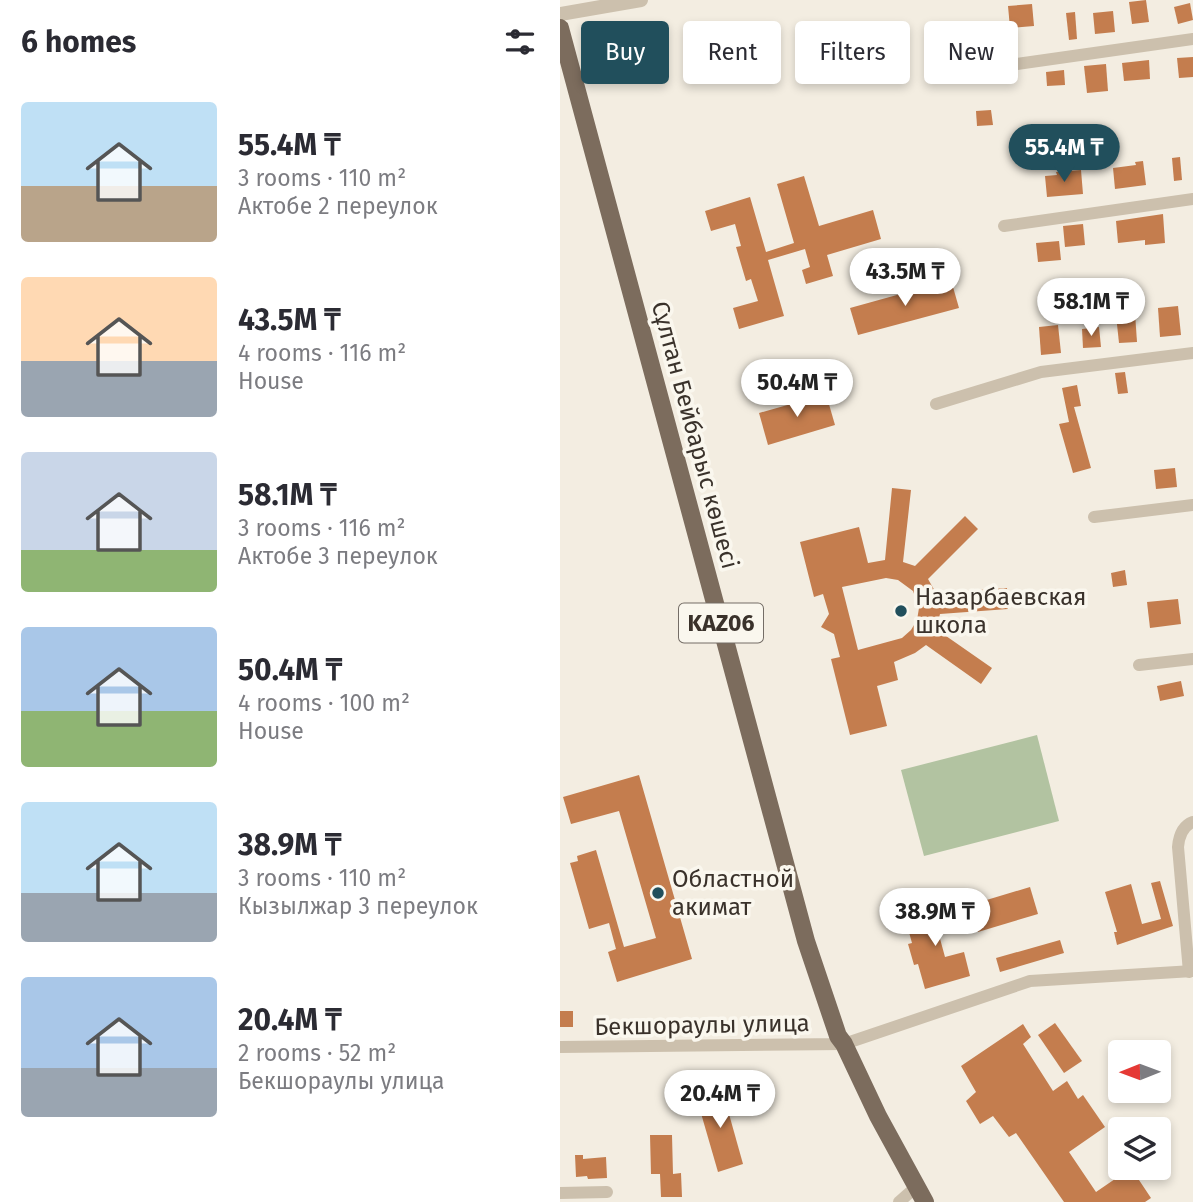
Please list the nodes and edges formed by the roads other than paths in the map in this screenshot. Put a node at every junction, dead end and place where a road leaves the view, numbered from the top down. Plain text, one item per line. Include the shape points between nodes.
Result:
1 (641, 0) edge
2 (560, 14) edge
3 (560, 28) edge
4 (1193, 39) edge
5 (1018, 64) edge
6 (1193, 199) edge
7 (1004, 226) dead end
8 (1193, 353) edge
9 (936, 404) dead end
10 (1193, 505) edge
11 (1094, 517) dead end
12 (1193, 659) edge
13 (1139, 665) dead end
14 (1190, 823) edge
15 (1191, 971) edge
16 (845, 1044) junction
17 (560, 1047) edge
18 (607, 1192) dead end
19 (560, 1193) edge
20 (921, 1195) edge
21 (899, 1202) edge

1 - 2 street
3 - 16 main road, Сұлтан Бейбарыс көшесі / KAZ06 via 806,941 838,1036
4 - 5 street
6 - 7 street
8 - 9 street via 1041,372
10 - 11 street
12 - 13 street
14 - 15 street via 1179,836 1178,847
15 - 16 street, Бекшораулы улица via 1030,981
16 - 17 street, Бекшораулы улица
16 - 20 main road, Сұлтан Бейбарыс көшесі / KAZ06
18 - 19 street
20 - 21 street

